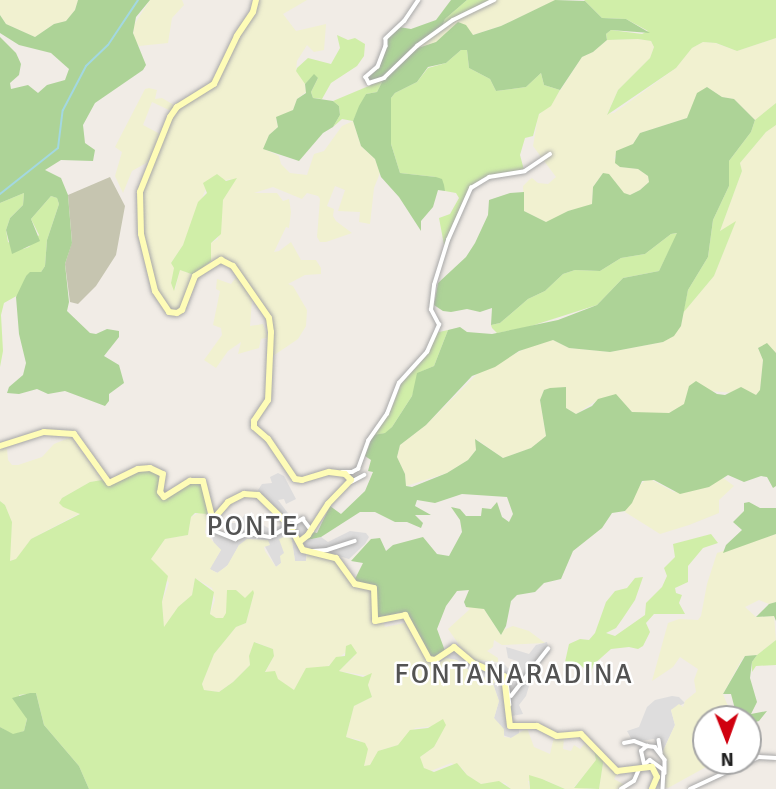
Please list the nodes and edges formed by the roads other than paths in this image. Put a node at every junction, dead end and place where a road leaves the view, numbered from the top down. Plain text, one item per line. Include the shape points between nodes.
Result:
1 (257, 0) edge
2 (419, 0) edge
3 (494, 0) edge
4 (550, 154) dead end
5 (0, 446) edge
6 (340, 473) junction
7 (364, 475) dead end
8 (351, 482) junction
9 (214, 516) junction
10 (290, 526) junction
11 (312, 531) junction
12 (355, 541) dead end
13 (299, 542) junction
14 (308, 552) junction
15 (548, 649) dead end
16 (506, 681) junction
17 (511, 696) junction
18 (509, 714) junction
19 (659, 740) dead end
20 (624, 743) dead end
21 (647, 746) junction
22 (661, 753) junction
23 (776, 758) edge
24 (643, 767) junction
25 (665, 773) junction
26 (621, 789) edge
27 (652, 789) edge
28 (663, 789) edge
29 (690, 789) edge

1 - 6 street via 214,84 177,107 166,125 140,192 143,248 155,291 172,313 183,308 191,284 204,268 221,260 233,266 271,325 268,404 254,427 268,439 295,479
2 - 3 street via 386,39 378,68 366,77 369,83 384,78 453,20
4 - 6 street via 525,171 489,177 471,188 434,285 430,310 439,325 427,352 400,383 358,469
5 - 9 street via 44,432 74,434 109,483 150,468 163,474 160,492 165,496 190,481 203,481 209,514
6 - 8 street
7 - 8 street
8 - 11 street via 328,504
9 - 10 street via 228,502 252,493
9 - 10 street via 215,531 235,539 249,533 266,538
10 - 11 street via 303,519
10 - 13 street
11 - 13 street
12 - 14 street
13 - 14 street
14 - 16 street via 335,558 355,584 374,588 375,621 408,616 429,659 454,647
15 - 17 street
16 - 17 street
16 - 18 street
17 - 18 street
18 - 24 street via 508,723 514,728 537,726 557,736 581,734 617,771
19 - 22 street
20 - 21 street
21 - 22 street
21 - 24 street via 640,753
22 - 25 street
23 - 29 street via 759,757
24 - 25 street via 650,760
24 - 26 street via 634,781
24 - 27 street via 652,767 657,774
25 - 28 street

